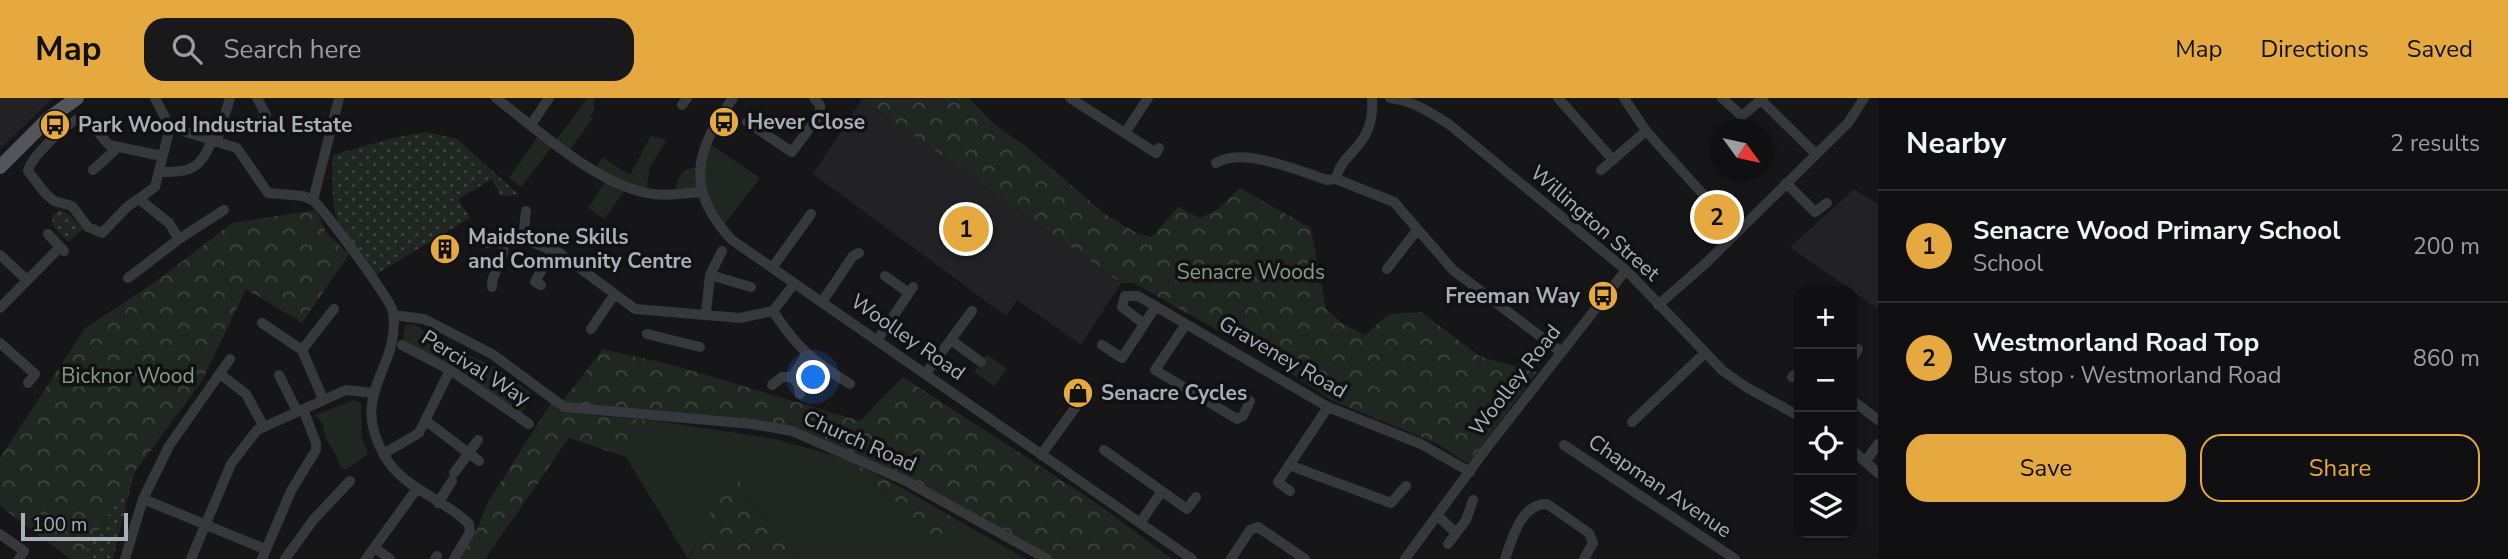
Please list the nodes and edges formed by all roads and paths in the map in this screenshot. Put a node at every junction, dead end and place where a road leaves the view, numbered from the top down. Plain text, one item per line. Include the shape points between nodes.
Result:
1 (77, 98) edge
2 (155, 98) edge
3 (229, 98) edge
4 (257, 98) edge
5 (339, 98) edge
6 (496, 98) edge
7 (550, 98) edge
8 (733, 98) edge
9 (814, 98) edge
10 (1070, 98) edge
11 (1148, 98) edge
12 (1372, 98) edge
13 (1390, 98) edge
14 (1558, 98) edge
15 (1624, 98) edge
16 (1722, 98) edge
17 (1864, 98) edge
18 (1762, 99) edge
19 (260, 122) dead end
20 (747, 122) dead end
21 (531, 125) junction
22 (170, 127) junction
23 (1646, 131) junction
24 (1125, 133) junction
25 (214, 140) junction
26 (114, 147) junction
27 (1159, 148) dead end
28 (1816, 153) junction
29 (162, 156) junction
30 (1613, 160) junction
31 (1215, 163) dead end
32 (0, 167) edge
33 (93, 170) dead end
34 (1601, 170) dead end
35 (159, 172) junction
36 (1336, 179) junction
37 (1786, 183) junction
38 (702, 192) junction
39 (139, 199) junction
40 (313, 200) junction
41 (1827, 203) dead end
42 (224, 210) dead end
43 (526, 211) dead end
44 (811, 214) dead end
45 (1417, 230) junction
46 (1737, 232) junction
47 (48, 234) dead end
48 (179, 239) junction
49 (523, 239) junction
50 (503, 241) junction
51 (487, 243) dead end
52 (553, 249) junction
53 (722, 251) dead end
54 (859, 253) dead end
55 (0, 255) edge
56 (772, 268) junction
57 (1387, 269) dead end
58 (1626, 270) junction
59 (710, 275) junction
60 (884, 276) dead end
61 (128, 278) dead end
62 (27, 280) junction
63 (794, 284) junction
64 (541, 285) dead end
65 (751, 287) dead end
66 (492, 288) dead end
67 (614, 295) junction
68 (822, 302) junction
69 (1658, 305) junction
70 (1156, 306) junction
71 (0, 308) edge
72 (334, 309) dead end
73 (773, 311) junction
74 (972, 311) dead end
75 (664, 312) junction
76 (706, 313) junction
77 (394, 315) junction
78 (262, 323) dead end
79 (1144, 324) junction
80 (1186, 324) junction
81 (591, 329) dead end
82 (647, 334) dead end
83 (662, 335) junction
84 (878, 340) junction
85 (951, 340) junction
86 (0, 343) edge
87 (402, 345) dead end
88 (1102, 345) dead end
89 (700, 347) dead end
90 (302, 350) junction
91 (1561, 352) junction
92 (1703, 354) junction
93 (806, 355) junction
94 (230, 359) dead end
95 (981, 362) dead end
96 (450, 370) junction
97 (926, 373) junction
98 (220, 374) junction
99 (279, 375) dead end
100 (837, 376) junction
101 (792, 377) junction
102 (32, 378) dead end
103 (850, 384) dead end
104 (772, 385) dead end
105 (830, 387) dead end
106 (1088, 390) dead end
107 (373, 393) junction
108 (800, 394) dead end
109 (323, 399) junction
110 (1250, 401) dead end
111 (1857, 404) edge
112 (1328, 407) junction
113 (300, 410) junction
114 (1794, 413) edge
115 (1878, 420) edge
116 (426, 421) junction
117 (1632, 422) dead end
118 (529, 424) dead end
119 (264, 427) junction
120 (478, 440) dead end
121 (1878, 444) edge
122 (1564, 445) dead end
123 (1104, 450) dead end
124 (468, 452) junction
125 (383, 454) junction
126 (1857, 454) edge
127 (1041, 455) junction
128 (479, 461) dead end
129 (1866, 461) junction
130 (1289, 465) junction
131 (1470, 472) junction
132 (1878, 472) edge
133 (350, 481) dead end
134 (1406, 486) dead end
135 (416, 490) junction
136 (1161, 491) junction
137 (1290, 491) dead end
138 (1196, 497) dead end
139 (143, 499) junction
140 (1473, 500) dead end
141 (438, 503) junction
142 (1438, 516) junction
143 (1140, 523) junction
144 (204, 525) junction
145 (1456, 533) junction
146 (0, 534) edge
147 (1448, 544) dead end
148 (375, 548) junction
149 (264, 554) edge
150 (19, 559) edge
151 (125, 559) edge
152 (191, 559) edge
153 (286, 559) edge
154 (366, 559) edge
155 (390, 559) edge
156 (454, 559) edge
157 (1047, 559) edge
158 (1192, 559) edge
159 (1231, 559) edge
160 (1305, 559) edge
161 (1405, 559) edge
162 (1505, 559) edge
163 (1584, 559) edge
164 (1735, 559) edge

1 - 32 main road
2 - 22 street
3 - 25 street
4 - 19 street via 267,115
5 - 40 street
6 - 21 street
7 - 21 street
8 - 38 street, Woolley Road via 702,155
9 - 20 street via 820,114 792,152
10 - 24 street
11 - 24 street
12 - 36 street via 1367,136
13 - 58 street, Willington Street via 1416,104 1450,125
14 - 30 street
15 - 23 street
16 - 18 street via 1742,116
17 - 28 street via 1847,123
18 - 28 street
21 - 38 street via 627,188 655,194
22 - 25 street
22 - 29 street
23 - 30 street
23 - 46 street
24 - 27 street via 1156,153
25 - 35 street via 198,166 182,173
25 - 40 street via 237,148 268,194 303,195
26 - 29 street
26 - 33 street
26 - 39 street via 87,120 76,119 36,155 29,175 54,201 79,212 98,234
28 - 37 street
29 - 35 street
30 - 34 street
31 - 36 street via 1226,157 1254,159
35 - 39 street via 155,187
36 - 45 street via 1394,202
37 - 41 street via 1815,212
37 - 46 street
38 - 56 street, Woolley Road via 707,211 722,229
39 - 48 street via 169,223
40 - 77 street via 384,293
42 - 48 street
43 - 49 street
44 - 56 street
45 - 57 street
45 - 91 street via 1453,270
46 - 69 street
47 - 62 street via 62,249
48 - 61 street
49 - 50 street
49 - 52 street
50 - 51 street
50 - 66 street via 503,262
52 - 64 street via 535,282
52 - 67 street
53 - 59 street
54 - 68 street
55 - 62 street
56 - 63 street, Woolley Road
58 - 69 street, Willington Street
58 - 91 street, Woolley Road
59 - 65 street
59 - 76 street
60 - 84 street via 911,290
62 - 71 street
63 - 68 street, Woolley Road
63 - 73 street
67 - 75 street via 635,309
67 - 81 street
68 - 84 street, Woolley Road
69 - 92 street, Willington Street
70 - 79 street
70 - 79 street, Graveney Road via 1131,294 1125,296 1122,307
70 - 80 street, Graveney Road
72 - 90 street
73 - 76 street via 740,318
73 - 93 street
74 - 85 street
75 - 76 street
75 - 83 street
77 - 107 street via 392,342
77 - 157 street, Church Road via 424,319 492,354 557,404 792,431 906,481
78 - 90 street
79 - 88 street via 1122,358
80 - 110 street via 1155,370 1237,418 1243,416
80 - 112 street, Graveney Road
82 - 83 street
83 - 89 street via 688,338
84 - 97 street, Woolley Road
85 - 95 street
85 - 97 street
86 - 102 street
87 - 96 street, Percival Way
90 - 109 street
91 - 131 street, Woolley Road
92 - 114 street, Willington Street via 1746,387
92 - 117 street
93 - 100 street
93 - 101 street
94 - 98 street
96 - 116 street
96 - 118 street, Percival Way
97 - 127 street, Woolley Road
98 - 119 street via 246,394
98 - 139 street via 169,446
99 - 113 street
100 - 103 street
100 - 105 street
101 - 104 street via 782,377
101 - 108 street
106 - 127 street
107 - 109 street via 346,390
107 - 125 street via 372,429
109 - 113 street
111 - 115 street
112 - 130 street
112 - 131 street, Graveney Road via 1421,444
113 - 119 street
113 - 149 street via 316,450 290,491
116 - 124 street
116 - 125 street via 418,433
119 - 144 street via 231,464
120 - 124 street
121 - 129 street
122 - 164 street, Chapman Avenue
123 - 136 street
124 - 128 street
124 - 141 street
125 - 135 street
126 - 129 street
127 - 143 street, Woolley Road
129 - 132 street
130 - 134 street via 1391,503
130 - 137 street via 1278,482
131 - 142 street, Woolley Road
133 - 153 street via 314,519
135 - 141 street
135 - 148 street
136 - 138 street via 1187,509
136 - 143 street
139 - 144 street
139 - 151 street
140 - 145 street
141 - 156 street via 471,528
142 - 145 street
142 - 161 street, Woolley Road
143 - 158 street, Woolley Road
144 - 149 street
144 - 152 street
145 - 147 street
146 - 150 street via 24,551
148 - 154 street
148 - 155 street
159 - 160 street via 1250,530 1258,527
162 - 163 street via 1515,532 1539,504 1547,504 1589,533 1593,542

